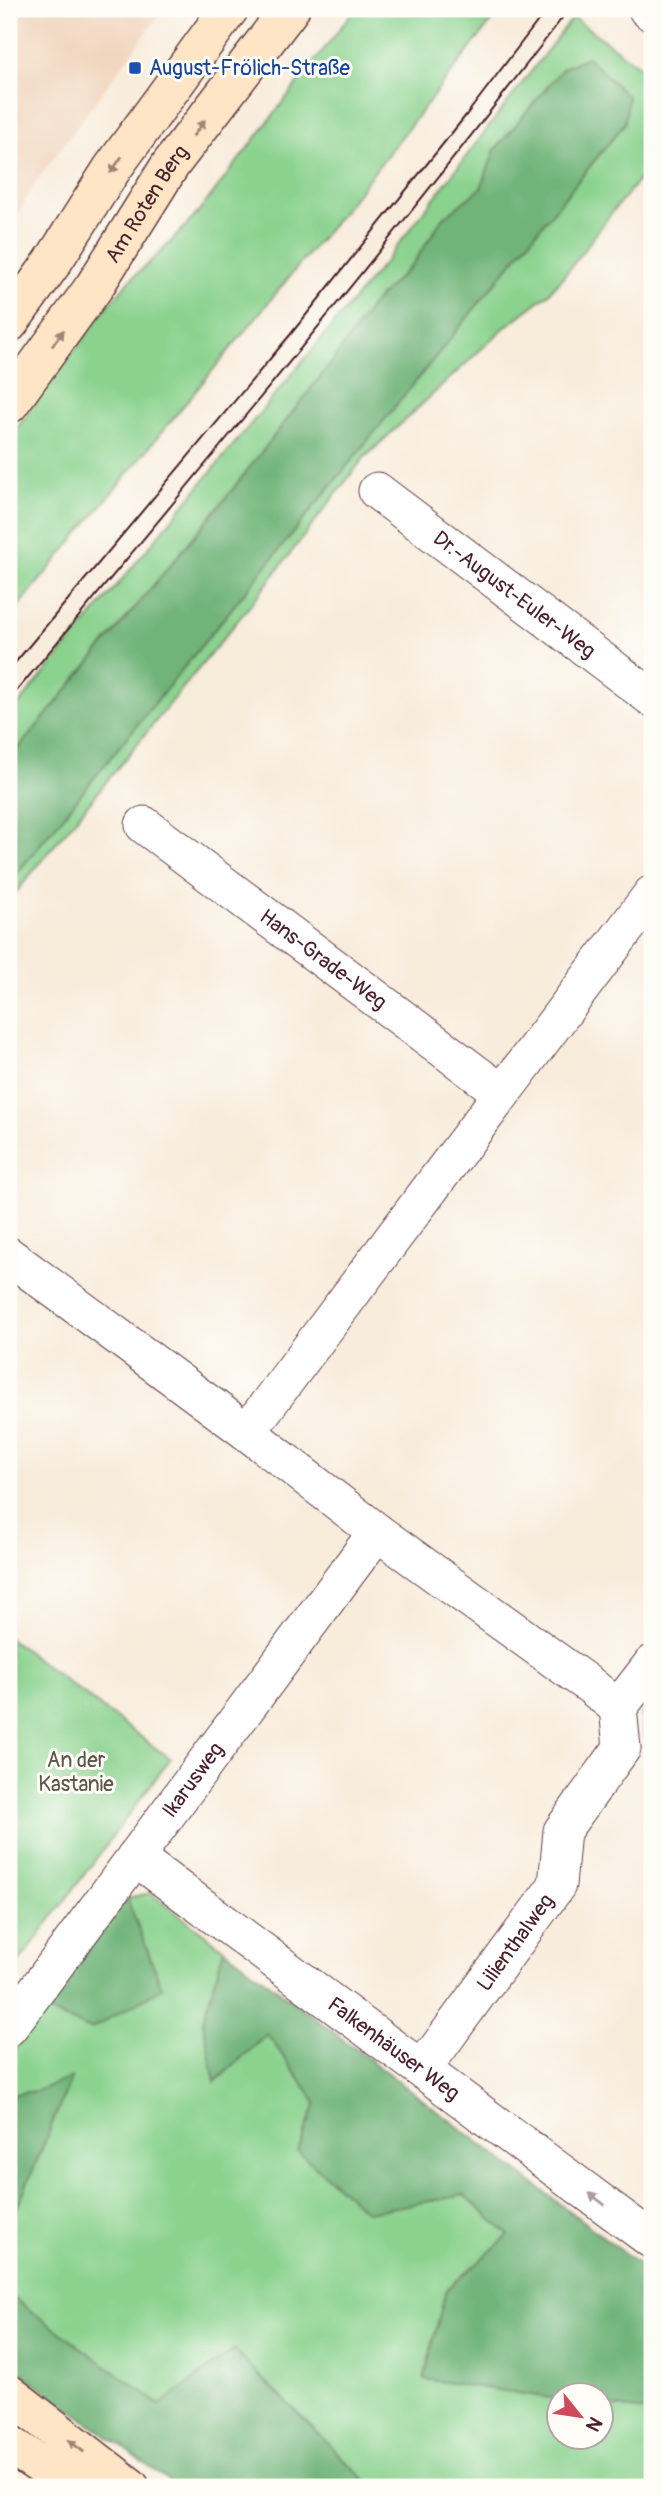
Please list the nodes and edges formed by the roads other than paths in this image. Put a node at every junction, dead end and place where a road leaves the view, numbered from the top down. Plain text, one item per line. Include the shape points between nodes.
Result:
1 (229, 9) edge
2 (290, 9) edge
3 (647, 9) edge
4 (652, 13) edge
5 (9, 323) edge
6 (9, 404) edge
7 (377, 491) dead end
8 (652, 698) edge
9 (144, 825) dead end
10 (652, 894) edge
11 (502, 1093) junction
12 (9, 1256) edge
13 (247, 1432) junction
14 (376, 1532) junction
15 (652, 1664) edge
16 (618, 1708) junction
17 (135, 1857) junction
18 (9, 2027) edge
19 (422, 2070) junction
20 (652, 2240) edge
21 (9, 2394) edge
22 (9, 2444) edge
23 (74, 2487) edge
24 (130, 2487) edge

1 -> 5 main road via 112,169
6 -> 2 main road, Am Roten Berg via 94,287 171,164
3 - 4 street
7 - 8 street, Dr.-August-Euler-Weg
9 - 11 street, Hans-Grade-Weg
10 - 11 street
11 - 13 street
12 - 13 street
13 - 14 street
14 - 16 street
14 - 17 street, Ikarusweg
15 - 16 street
16 - 19 street, Lilienthalweg via 622,1748 562,1831 557,1885
17 - 18 street, Ikarusweg
17 - 19 street, Falkenhäuser Weg
20 -> 19 street, Falkenhäuser Weg
24 -> 21 main road
22 - 23 main road

